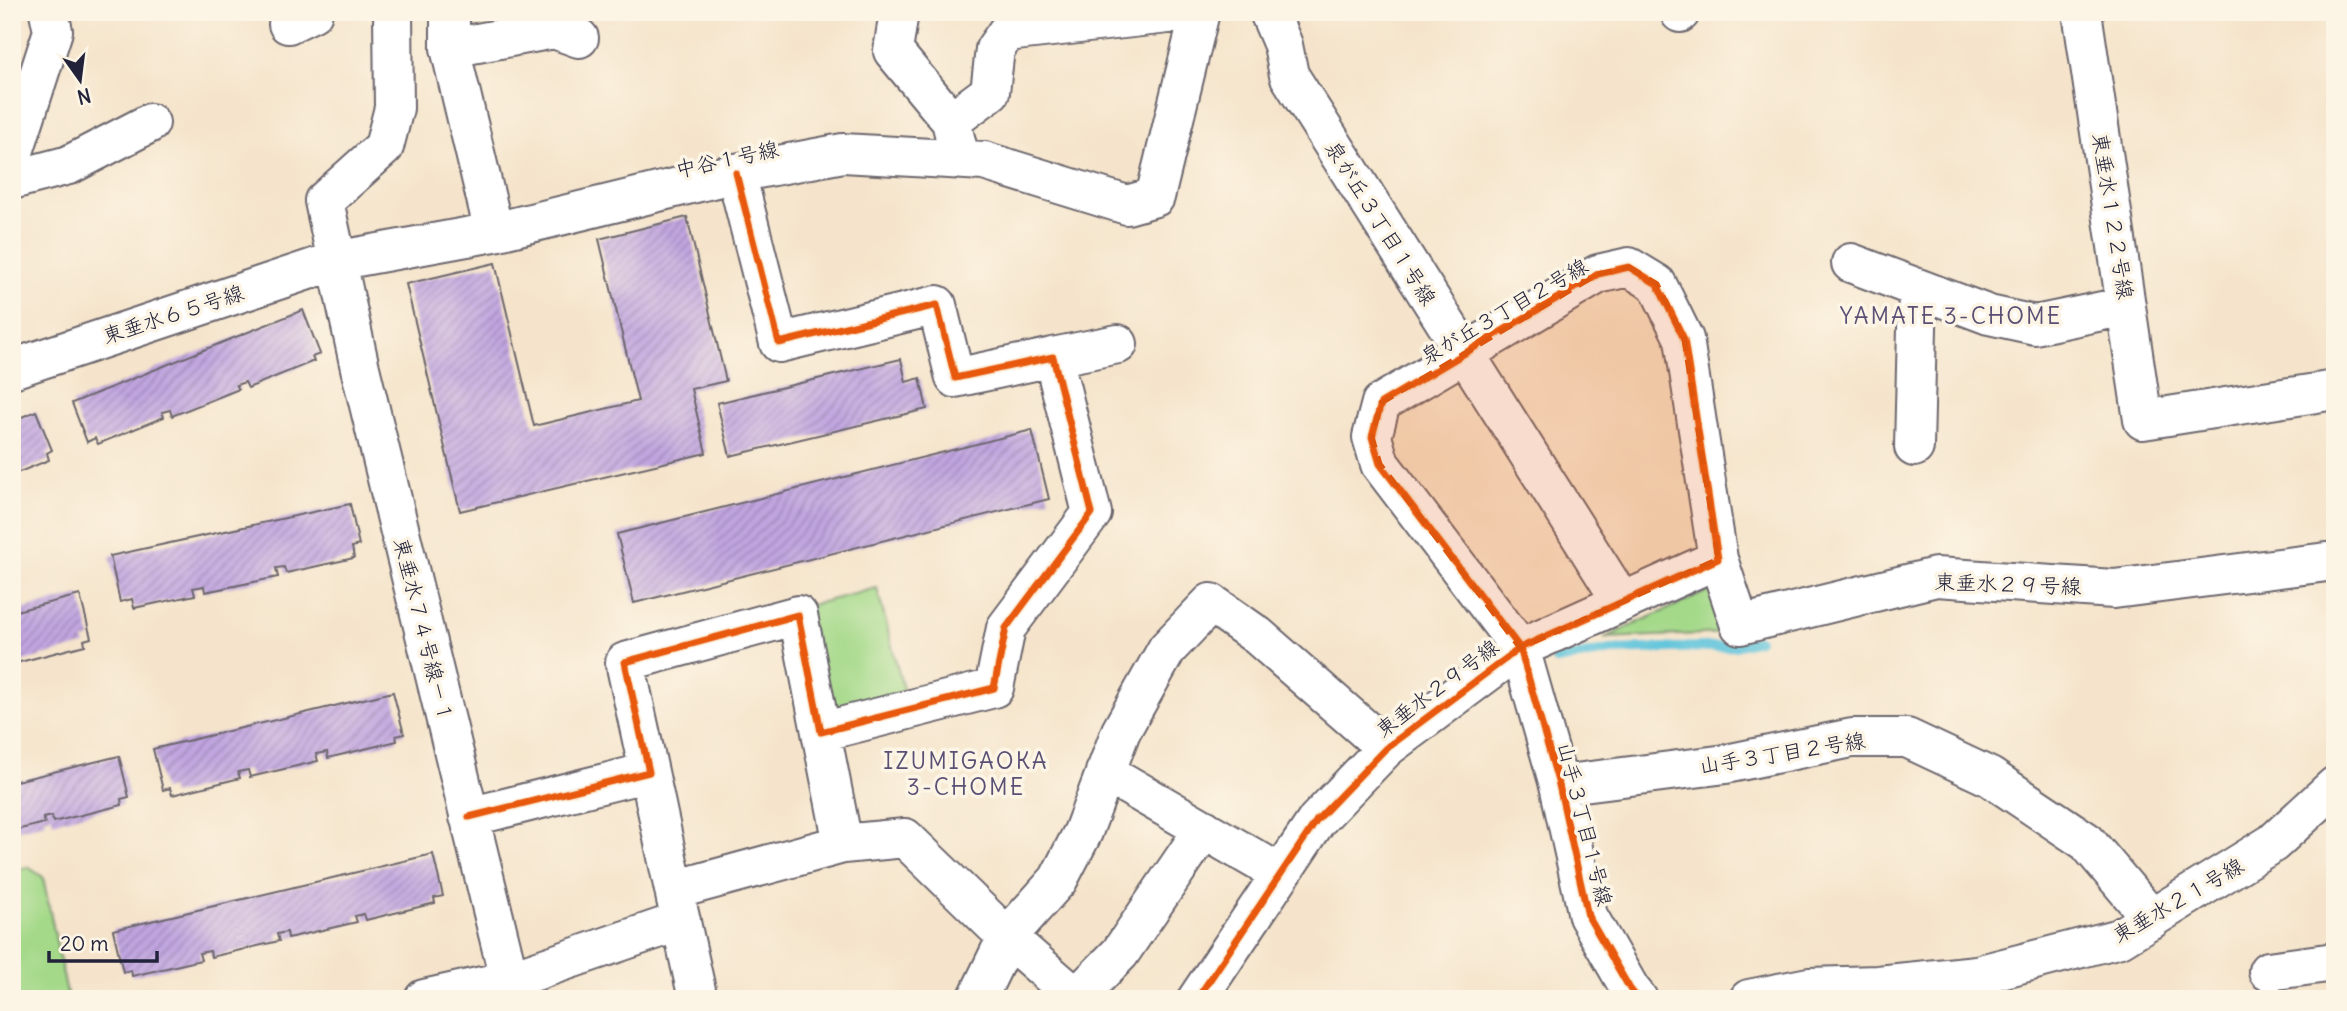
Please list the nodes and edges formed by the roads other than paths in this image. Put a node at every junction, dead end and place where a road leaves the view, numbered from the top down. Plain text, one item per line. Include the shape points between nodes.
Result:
1 (48, 12) edge
2 (393, 12) edge
3 (899, 12) edge
4 (1186, 12) edge
5 (1200, 12) edge
6 (1269, 12) edge
7 (2082, 12) edge
8 (450, 30) edge
9 (579, 38) dead end
10 (20, 109) edge
11 (951, 121) junction
12 (150, 123) dead end
13 (12, 158) edge
14 (961, 160) junction
15 (736, 173) junction
16 (12, 180) edge
17 (494, 232) junction
18 (335, 261) junction
19 (1851, 263) dead end
20 (1918, 289) junction
21 (2126, 306) junction
22 (1118, 344) dead end
23 (1463, 354) junction
24 (1053, 358) junction
25 (12, 369) edge
26 (2335, 390) edge
27 (1914, 447) dead end
28 (1718, 559) junction
29 (2335, 561) edge
30 (1622, 602) junction
31 (1520, 648) junction
32 (821, 732) junction
33 (1386, 748) junction
34 (649, 772) junction
35 (1105, 772) junction
36 (1559, 785) junction
37 (2335, 786) edge
38 (470, 817) junction
39 (1204, 829) junction
40 (844, 844) junction
41 (1279, 873) junction
42 (677, 905) junction
43 (2152, 919) junction
44 (1007, 937) junction
45 (2335, 962) edge
46 (2267, 971) dead end
47 (512, 989) edge
48 (1076, 998) edge
49 (424, 999) edge
50 (698, 999) edge
51 (976, 999) edge
52 (1197, 999) edge
53 (1639, 999) edge
54 (1749, 999) edge

1 - 10 street via 52,31
2 - 18 street, 東垂水７４号線－１ via 394,108 384,147 324,201
3 - 11 street via 893,51
4 - 11 street via 1007,32 995,49 990,92
5 - 14 street, 中谷１号線 via 1155,197 1127,205 984,161
6 - 23 street, 泉が丘３丁目１号線 via 1289,75
7 - 21 street, 東垂水１２２号線
8 - 9 street via 554,29
8 - 17 street
10 - 13 street
11 - 14 street
12 - 16 street via 69,165
14 - 15 street, 中谷１号線 via 843,153
15 - 17 street, 中谷１号線
15 - 24 street via 779,343 937,305 955,378
17 - 18 street, 中谷１号線
18 - 25 street, 東垂水６５号線
18 - 38 street, 東垂水７４号線－１
19 - 20 street
20 - 21 street via 1989,315 2035,325
20 - 27 street
21 - 26 street, 東垂水１２２号線 via 2143,420
22 - 24 street
23 - 28 street, 泉が丘３丁目２号線 via 1598,274 1629,267 1657,284 1684,339
23 - 30 street, 泉が丘３丁目１号線
23 - 31 street, 泉が丘３丁目２号線 via 1381,403 1372,436 1380,464
24 - 32 street via 1092,513 1006,628 994,688
28 - 29 street, 東垂水２９号線 via 1740,625 1936,578 2114,589
28 - 30 street, 東垂水２９号線
30 - 31 street, 東垂水２９号線
31 - 33 street, 東垂水２９号線
31 - 36 street, 山手３丁目１号線
32 - 34 street via 798,614 625,663
32 - 40 street
33 - 35 street via 1258,636 1211,603 1167,649 1121,731
33 - 41 street, 東垂水２９号線 via 1317,820
34 - 38 street
34 - 42 street
35 - 39 street
35 - 44 street via 1083,832 1058,880
36 - 43 street, 山手３丁目２号線 via 1726,764 1852,738 1907,738 1990,777 2087,842
36 - 53 street, 山手３丁目１号線 via 1588,916
37 - 43 street, 東垂水２１号線 via 2273,843
38 - 47 street, 東垂水７４号線－１
39 - 41 street
39 - 48 street via 1120,953
40 - 42 street
40 - 44 street via 905,838
41 - 52 street, 東垂水２９号線
42 - 47 street
42 - 50 street
43 - 54 street, 東垂水２１号線 via 2120,938 1977,975 1809,987
44 - 48 street
44 - 51 street
45 - 46 street
47 - 49 street

